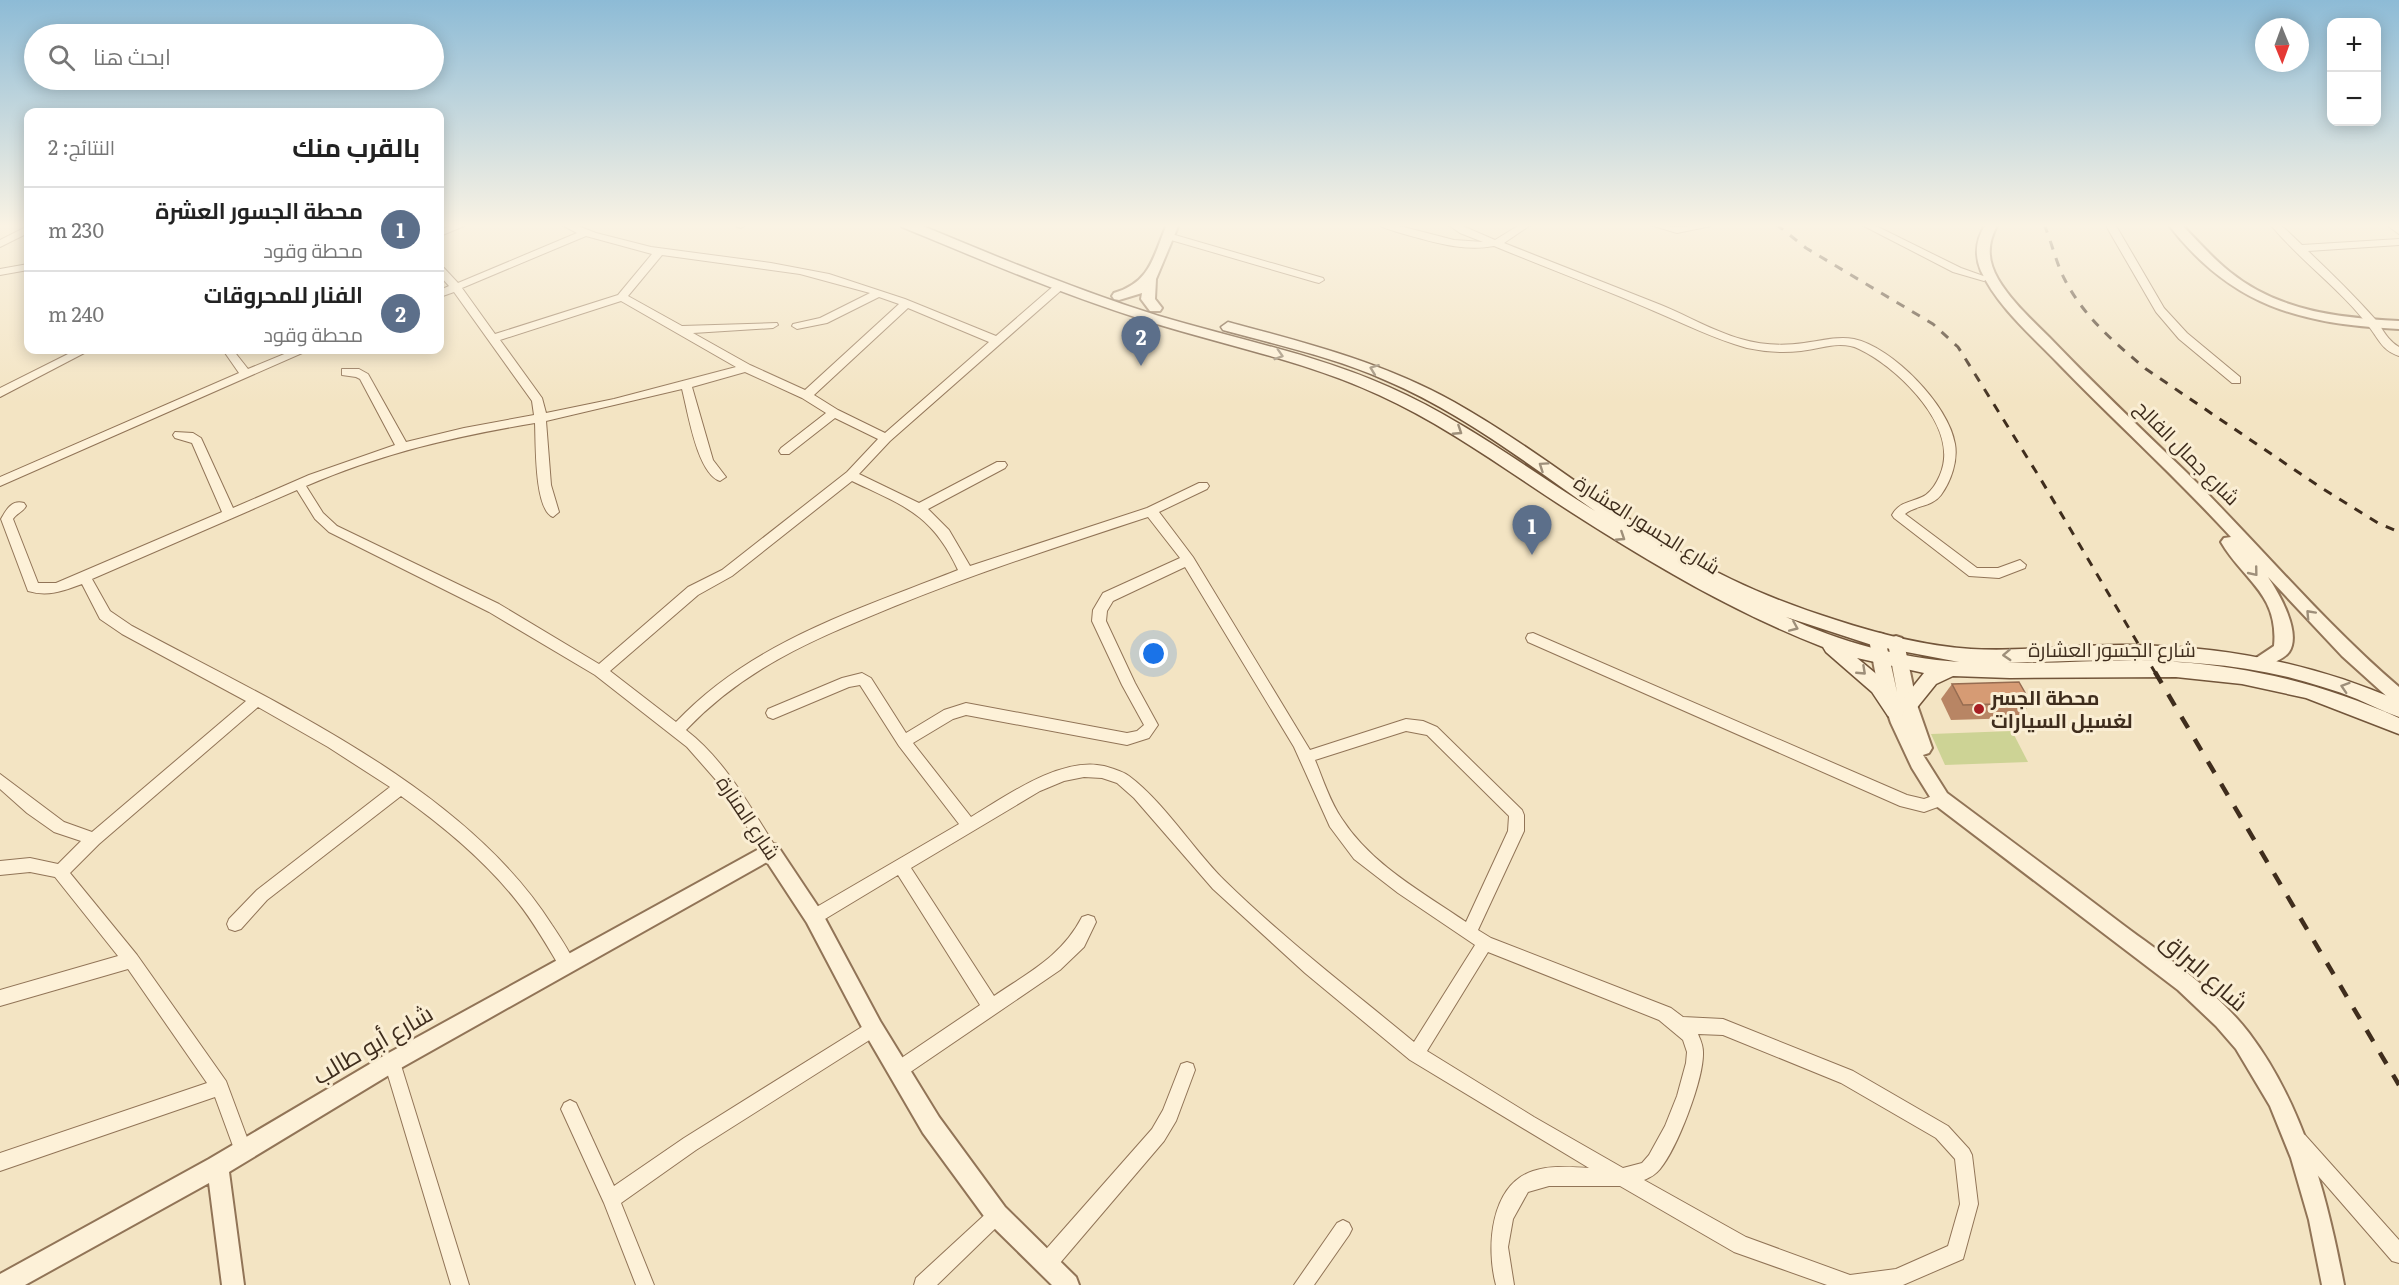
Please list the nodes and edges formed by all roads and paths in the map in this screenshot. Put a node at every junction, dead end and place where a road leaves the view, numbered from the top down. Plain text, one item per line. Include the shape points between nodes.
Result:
1 (453, 284) edge
2 (463, 284) edge
3 (633, 284) edge
4 (850, 284) edge
5 (1082, 284) edge
6 (1144, 284) edge
7 (1149, 284) edge
8 (1595, 284) edge
9 (1989, 284) edge
10 (1994, 284) edge
11 (2145, 284) edge
12 (2239, 284) edge
13 (2337, 284) edge
14 (1061, 285) joint
15 (456, 287) junction
16 (444, 292) edge
17 (877, 294) junction
18 (1119, 296) junction
19 (622, 297) junction
20 (906, 304) junction
21 (1155, 308) junction
22 (2373, 324) junction
23 (2399, 325) edge
24 (773, 326) dead end
25 (797, 326) dead end
26 (680, 330) junction
27 (494, 338) junction
28 (998, 341) junction
29 (2399, 352) edge
30 (76, 354) edge
31 (231, 354) edge
32 (293, 354) edge
33 (746, 368) junction
34 (346, 372) dead end
35 (245, 373) junction
36 (2235, 380) dead end
37 (686, 385) junction
38 (0, 393) edge
39 (806, 395) junction
40 (834, 413) junction
41 (541, 417) junction
42 (179, 435) dead end
43 (886, 438) junction
44 (402, 446) junction
45 (785, 451) dead end
46 (1001, 465) dead end
47 (851, 475) junction
48 (720, 477) dead end
49 (0, 482) edge
50 (299, 484) junction
51 (1203, 486) dead end
52 (21, 506) dead end
53 (920, 508) junction
54 (1151, 511) junction
55 (553, 512) dead end
56 (229, 513) junction
57 (1188, 560) junction
58 (2020, 565) dead end
59 (966, 572) junction
60 (85, 578) junction
61 (1533, 638) dead end
62 (1821, 639) junction
63 (1877, 639) junction
64 (1897, 652) junction
65 (1879, 657) junction
66 (2262, 663) junction
67 (1951, 669) junction
68 (600, 671) junction
69 (2399, 697) edge
70 (255, 700) junction
71 (1902, 708) junction
72 (2399, 709) edge
73 (773, 713) dead end
74 (2399, 726) edge
75 (676, 731) junction
76 (904, 742) junction
77 (1306, 757) junction
78 (0, 780) edge
79 (401, 787) junction
80 (1941, 799) junction
81 (969, 826) junction
82 (1978, 828) junction
83 (94, 840) junction
84 (771, 851) junction
85 (901, 866) junction
86 (0, 867) edge
87 (60, 872) junction
88 (814, 917) junction
89 (1088, 922) dead end
90 (235, 924) dead end
91 (1469, 933) junction
92 (1485, 943) junction
93 (131, 960) junction
94 (567, 963) junction
95 (0, 998) edge
96 (991, 1007) junction
97 (1682, 1025) junction
98 (873, 1028) junction
99 (1416, 1054) junction
100 (393, 1062) junction
101 (900, 1069) junction
102 (1187, 1070) dead end
103 (220, 1087) junction
104 (570, 1109) dead end
105 (2298, 1140) junction
106 (243, 1151) junction
107 (0, 1162) edge
108 (217, 1167) junction
109 (1624, 1176) junction
110 (611, 1199) junction
111 (997, 1215) junction
112 (1343, 1229) dead end
113 (2399, 1254) edge
114 (1047, 1263) junction
115 (2, 1285) edge
116 (233, 1285) edge
117 (460, 1285) edge
118 (645, 1285) edge
119 (923, 1285) edge
120 (1068, 1285) edge
121 (1303, 1285) edge
122 (1505, 1285) edge
123 (2333, 1285) edge

1 - 15 street
2 - 15 street
3 - 19 street
4 - 17 street
5 - 18 main road, شارع الجسور العشارة
6 - 18 street
7 - 21 street via 1148,298
8 - 58 street via 1736,342 1775,348 1848,342 1876,353 1928,401 1949,443 1950,460 1934,495 1902,509 1898,515 1974,573 1999,573
9 -> 66 street, شارع جمال الفالح via 2215,524 2262,582 2283,617 2285,635 2282,649
69 -> 10 street, شارع جمال الفالح via 2331,636 2209,504
11 - 36 street via 2160,310 2183,336
12 - 22 street via 2256,295 2299,311
13 - 22 street
14 - 28 street
14 -> 62 main road, شارع الجسور العشارة via 1140,315 1383,390 1443,421 1694,581
15 - 16 street
15 - 27 street
17 - 20 street
17 - 25 street via 823,321
18 - 21 main road, شارع الجسور العشارة
19 - 26 street
19 - 27 street
20 - 28 street
20 - 39 street
63 -> 21 main road, شارع الجسور العشارة via 1782,607 1682,560 1511,444 1405,382 1342,358
22 - 23 street
22 - 29 street via 2387,345
24 - 26 street
26 - 33 street
27 - 41 street via 538,401
28 - 43 street
30 - 38 street
31 - 35 street
32 - 35 street
33 - 37 street
33 - 39 street
34 - 44 street via 364,377
35 - 49 street
37 - 41 street
37 - 48 street via 706,461
39 - 40 street
40 - 43 street
40 - 45 street
41 - 44 street
41 - 55 street via 546,497
42 - 56 street via 197,441
43 - 47 street
44 - 50 street
46 - 53 street
47 - 53 street
47 - 68 street via 727,573 693,591
50 - 56 street
50 - 68 street, شارع المنارة via 319,516 333,529 494,608
51 - 54 street
52 - 60 street via 12,510 7,519 33,586 57,588
53 - 59 street via 946,534
54 - 57 street
54 - 59 street
56 - 60 street
57 - 76 street via 1108,597 1100,610 1099,621 1150,725 1141,737 1127,738 966,709 949,714
57 - 77 street
59 - 75 street via 773,654 720,689
60 - 70 street via 105,615
61 - 80 street via 1905,801 1924,806
62 - 65 main road, شارع الجسور العشارة
62 -> 71 main road
63 - 64 main road, شارع الجسور العشارة
63 - 65 street, شارع البراق
64 - 65 main road, شارع الجسور العشارة
66 -> 64 main road, شارع الجسور العشارة via 2167,652
64 - 67 main road, شارع الجسور العشارة
64 - 71 street, شارع البراق
65 - 71 street, شارع البراق
72 -> 66 main road, شارع الجسور العشارة via 2356,690
67 - 71 main road via 1929,679
67 - 74 main road, شارع الجسور العشارة via 2020,672 2138,668 2222,672 2313,693
68 - 75 street, شارع المنارة
70 - 79 street
70 - 83 street
71 - 80 street, شارع البراق via 1917,760
71 - 82 street, شارع البراق via 1938,777
73 - 76 street via 862,679
75 - 84 street, شارع المنارة via 692,743 728,784
76 - 81 street
77 - 91 street via 1335,822 1359,854
77 - 91 street via 1406,725 1423,727 1440,738 1513,809 1517,815 1516,831
78 - 83 street via 59,827
79 - 90 street via 262,895
79 - 94 street via 463,835 515,886
80 - 82 street, شارع البراق
81 - 85 street
81 - 99 street via 1062,775 1102,772 1122,779 1218,884 1311,968
82 - 105 street, شارع البراق via 2185,983 2215,1010 2266,1078
83 - 87 street
84 - 88 street, شارع المنارة
84 - 94 street, شارع أبو طالب
85 - 88 street
85 - 96 street
86 - 87 street via 46,866
87 - 93 street
88 - 98 street, شارع المنارة
89 - 96 street via 1077,942 1054,965
91 - 92 street
92 - 97 street via 1665,1014
92 - 99 street
93 - 95 street
93 - 103 street
94 - 100 street, شارع أبو طالب
96 - 101 street
97 - 109 street via 1695,1051 1691,1081 1662,1154 1647,1170
97 - 109 street via 1723,1027 1847,1077 1942,1132 1963,1155 1969,1204 1956,1252 1897,1278 1850,1284 1741,1245
98 - 101 street, شارع المنارة
98 - 110 street
99 - 109 street
100 - 106 street, شارع أبو طالب
100 - 117 street
101 - 111 street, شارع المنارة via 931,1125
102 - 114 street via 1158,1135
103 - 106 street
103 - 107 street
104 - 110 street
105 - 113 street
105 - 123 street, شارع البراق via 2321,1214
106 - 108 street, شارع أبو طالب
108 - 115 street, شارع أبو طالب
108 - 116 street
109 - 122 street via 1542,1179 1523,1186 1512,1200 1499,1235
110 - 118 street
111 - 114 street, شارع المنارة
111 - 119 street
112 - 121 street
114 - 120 street, شارع المنارة

